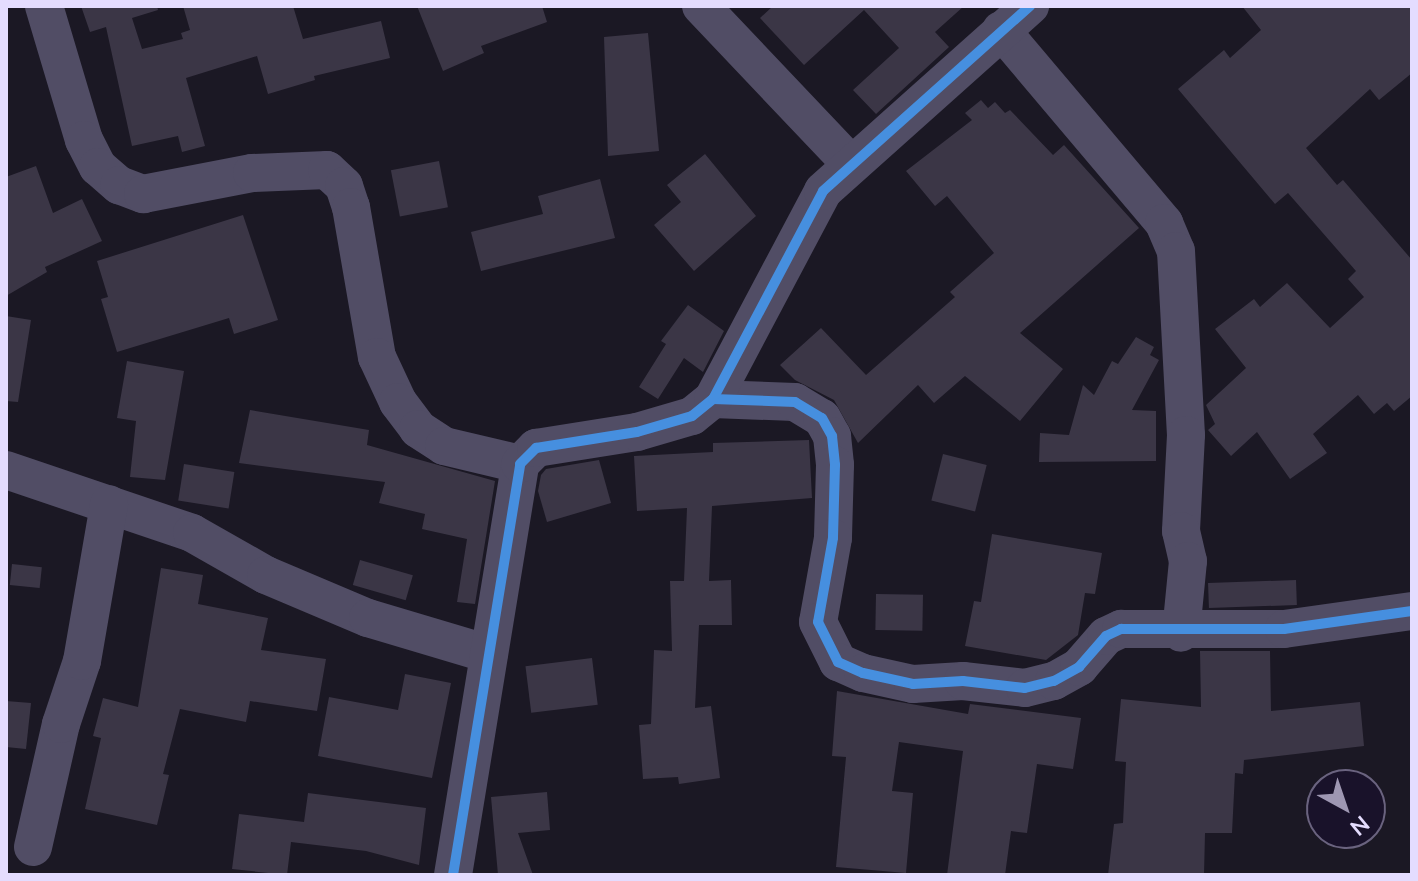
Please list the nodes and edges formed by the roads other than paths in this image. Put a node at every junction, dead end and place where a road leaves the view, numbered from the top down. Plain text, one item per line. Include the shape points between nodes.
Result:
1 (44, 6) edge
2 (701, 6) edge
3 (1030, 6) edge
4 (1001, 30) junction
5 (849, 162) junction
6 (713, 399) junction
7 (520, 464) junction
8 (6, 470) edge
9 (109, 504) junction
10 (1412, 611) edge
11 (1181, 633) junction
12 (489, 654) junction
13 (33, 847) dead end
14 (453, 875) edge

1 - 7 street via 84,140 98,167 119,185 143,194 252,173 327,170 344,186 351,207 377,357 398,402 418,429 444,446
2 - 5 street
3 - 4 street
4 - 5 street
4 - 11 street via 1164,223 1176,251 1186,435 1181,531 1188,561
5 - 6 street via 823,191
6 - 7 street via 692,416 637,432 536,448
6 - 11 street via 795,402 822,418 832,436 833,538 818,622 838,662 913,684 963,681 1025,688 1079,667 1106,636 1121,629 1144,626
7 - 12 street
8 - 9 street
9 - 12 street via 192,533 266,575 368,618
9 - 13 street via 82,661 61,724
10 - 11 street via 1284,629
12 - 14 street

